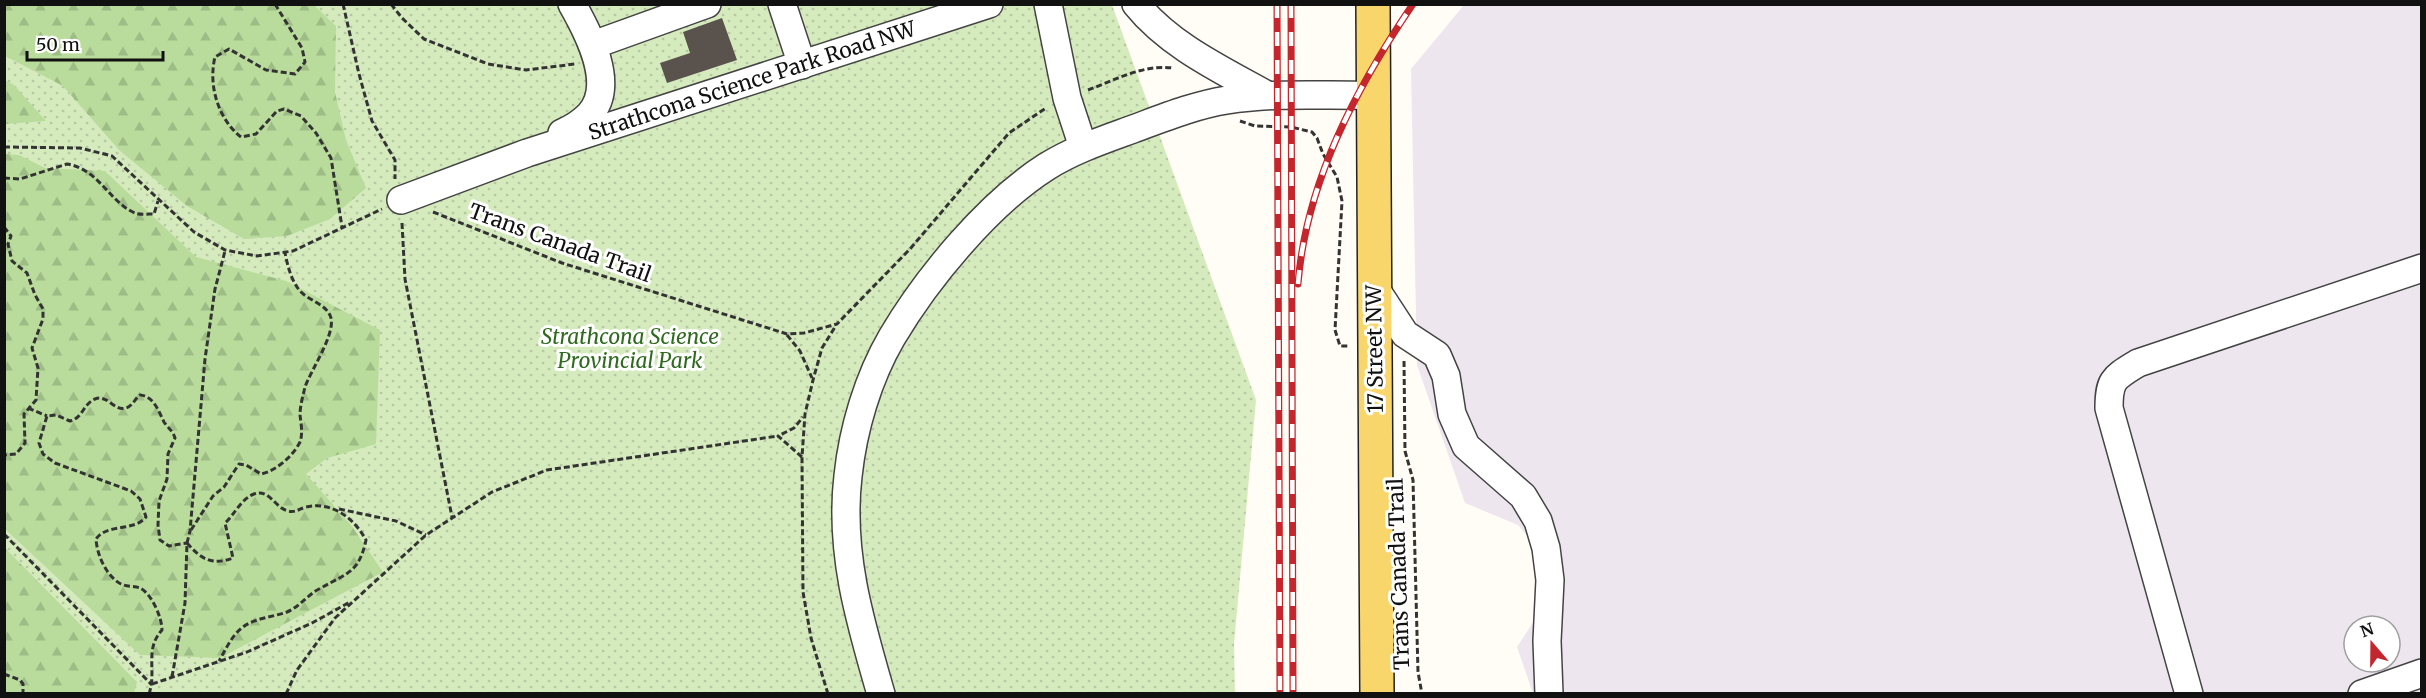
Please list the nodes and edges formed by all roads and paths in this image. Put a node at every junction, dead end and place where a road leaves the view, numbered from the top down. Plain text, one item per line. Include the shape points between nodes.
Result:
1 (275, 4) edge
2 (343, 4) edge
3 (391, 4) edge
4 (572, 4) edge
5 (707, 4) edge
6 (782, 4) edge
7 (989, 4) edge
8 (1048, 4) edge
9 (1136, 4) edge
10 (1373, 4) edge
11 (595, 53) junction
12 (802, 65) junction
13 (1180, 69) dead end
14 (1086, 91) dead end
15 (1265, 94) junction
16 (1373, 95) junction
17 (1049, 106) dead end
18 (1236, 118) dead end
19 (4, 147) edge
20 (1083, 147) junction
21 (515, 157) junction
22 (4, 178) edge
23 (401, 200) junction
24 (159, 201) junction
25 (4, 227) edge
26 (342, 228) junction
27 (225, 250) junction
28 (284, 252) junction
29 (2421, 268) edge
30 (1374, 285) junction
31 (837, 324) junction
32 (787, 334) junction
33 (1352, 346) dead end
34 (1402, 352) dead end
35 (813, 380) junction
36 (28, 408) junction
37 (805, 414) junction
38 (47, 416) junction
39 (778, 436) junction
40 (4, 455) edge
41 (802, 457) junction
42 (336, 508) junction
43 (452, 518) junction
44 (190, 531) junction
45 (4, 534) edge
46 (426, 534) junction
47 (187, 543) junction
48 (1377, 546) junction
49 (357, 598) junction
50 (219, 661) junction
51 (2421, 673) edge
52 (4, 674) edge
53 (172, 676) junction
54 (152, 685) junction
55 (23, 693) edge
56 (149, 693) edge
57 (286, 693) edge
58 (828, 693) edge
59 (881, 693) edge
60 (1377, 693) edge
61 (1394, 693) edge
62 (1422, 693) edge
63 (1550, 693) edge
64 (2189, 693) edge
65 (2362, 693) edge

1 - 26 path via 302,48 305,62 295,74 266,70 229,49 215,57 211,73 216,98 230,128 241,136 256,134 277,111 284,109 301,116 331,158
2 - 23 path via 372,121 395,160 396,194
3 - 11 path via 424,39 488,64 526,70
4 - 11 street, Strathcona Science Park Road NW
5 - 11 street
6 - 12 street
7 - 12 street, Strathcona Science Park Road NW
8 - 20 street via 1067,98
9 - 15 street via 1152,24 1217,68
10 - 16 main road, 17 Street NW
11 - 21 street, Strathcona Science Park Road NW via 600,69 599,97 590,114
12 - 21 street, Strathcona Science Park Road NW
13 - 14 path via 1147,69
15 - 16 street
15 - 20 street via 1173,114
16 - 30 main road, 17 Street NW
17 - 31 path via 1009,134 910,249
18 - 33 path via 1255,126 1306,129 1317,138 1337,177 1342,215 1335,330 1340,346
19 - 24 path via 80,148 112,156
20 - 59 street via 1046,167 1010,194 960,244 892,338 871,381 848,476 846,523 854,597
21 - 23 street, Strathcona Science Park Road NW
22 - 24 path via 20,179 67,164 92,175 123,206 137,214 154,213
23 - 26 path
23 - 32 path, Trans Canada Trail via 562,263
23 - 43 path via 405,279
24 - 27 path via 194,232
25 - 36 path via 11,236 8,243 12,261 27,273 43,309 32,348 38,368 38,389 36,400
26 - 28 path
27 - 28 path via 257,256
27 - 44 path via 205,359
28 - 44 path via 297,287 326,310 331,319 327,339 306,386 300,413 300,442 278,467 268,472 261,474 239,464
29 - 64 street via 2138,363 2119,375 2109,388 2109,408
30 - 48 main road, 17 Street NW
30 - 63 street via 1405,334 1437,355 1446,376 1452,414 1466,446 1523,496 1538,520 1550,580
31 - 32 path, Trans Canada Trail
31 - 35 path via 822,348
32 - 35 path
34 - 62 path, Trans Canada Trail via 1405,451 1413,480 1417,653
35 - 37 path
36 - 38 path
36 - 40 path via 23,420 25,443 16,454
37 - 39 path via 794,428
37 - 41 path
38 - 47 path via 70,421 80,417 88,404 98,398 124,408 140,395 148,397 161,410 176,438 168,454 168,479 159,501 160,540 169,546
38 - 54 path via 39,443 47,458 125,488 140,500 146,516 143,520 96,539 108,572 121,584 141,588 162,622 162,630 151,648
39 - 41 path
39 - 43 path via 547,470 492,492
41 - 58 path via 803,592 811,638
42 - 46 path via 396,521
42 - 47 path via 288,511 264,493 256,493 243,501 225,523 233,558 206,560
42 - 50 path via 366,540 357,567 288,612 244,626
43 - 46 path
44 - 47 path
45 - 54 path
46 - 49 path
47 - 53 path via 185,603
48 - 60 main road, 17 Street NW
48 - 61 main road
49 - 50 path via 312,624
49 - 57 path via 320,637
50 - 53 path
51 - 65 street
52 - 55 path via 20,680
53 - 54 path
54 - 56 path

